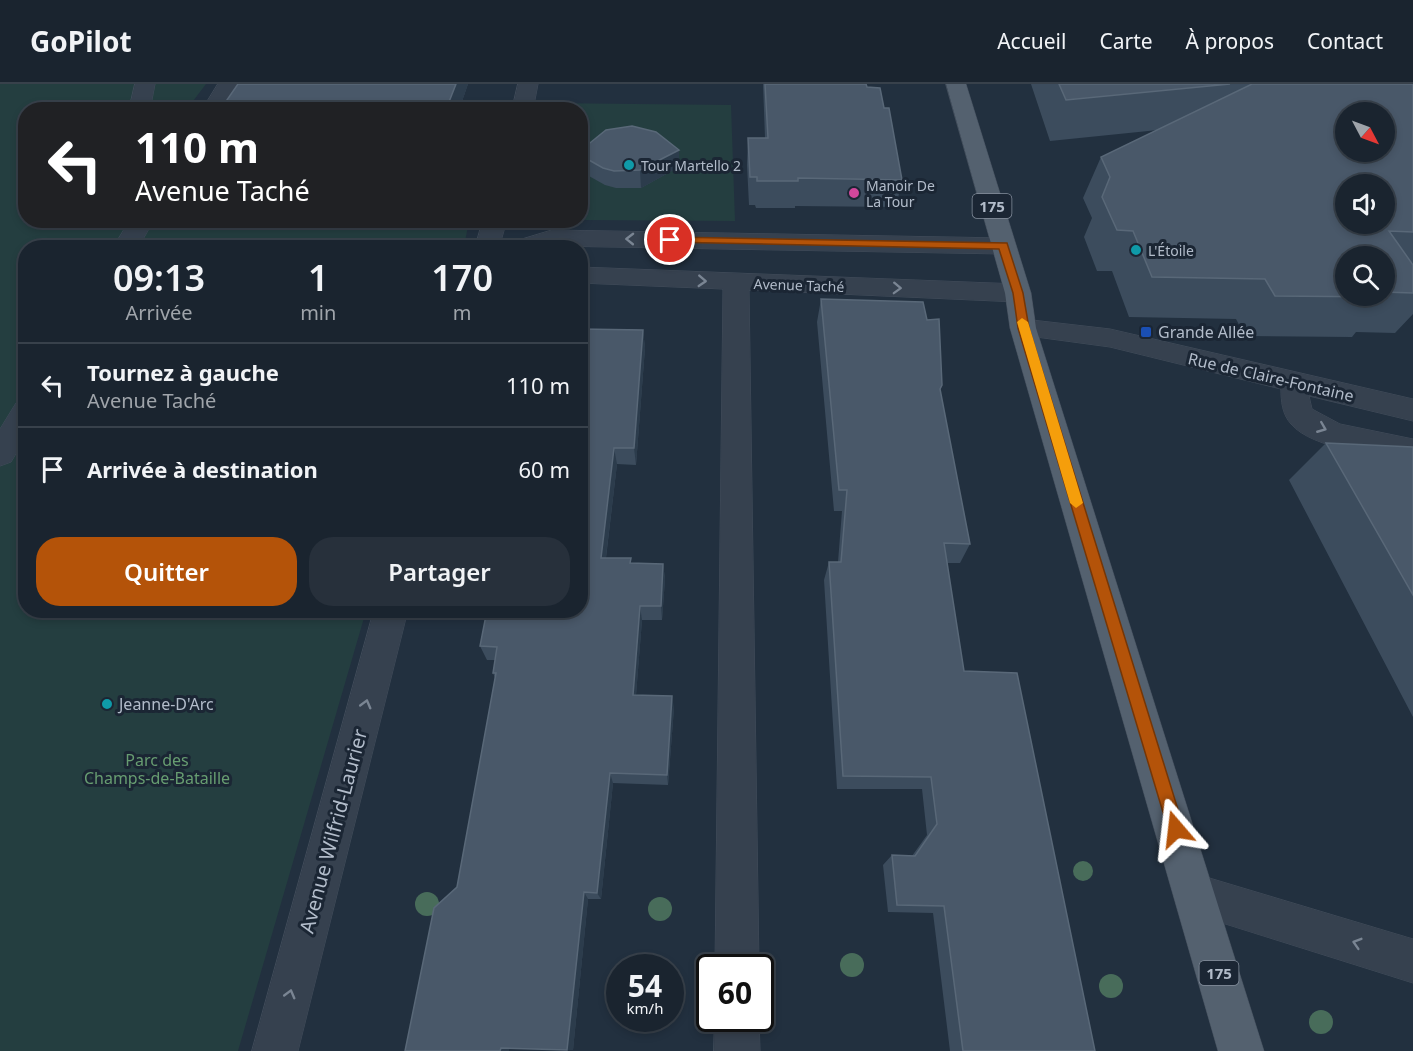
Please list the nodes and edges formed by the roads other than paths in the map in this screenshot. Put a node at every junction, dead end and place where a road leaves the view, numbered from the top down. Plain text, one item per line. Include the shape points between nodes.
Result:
1 (145, 84) edge
2 (228, 84) edge
3 (528, 84) edge
4 (956, 84) edge
5 (141, 102) edge
6 (217, 102) edge
7 (524, 102) edge
8 (546, 240) edge
9 (1004, 246) junction
10 (588, 275) edge
11 (736, 282) junction
12 (1018, 293) junction
13 (1023, 328) junction
14 (1295, 384) junction
15 (1413, 410) edge
16 (18, 424) edge
17 (1413, 451) edge
18 (0, 454) edge
19 (389, 618) edge
20 (1196, 895) junction
21 (737, 954) edge
22 (1413, 961) edge
23 (737, 1032) edge
24 (275, 1051) edge
25 (737, 1051) edge
26 (1241, 1051) edge

1 - 5 street
2 - 6 street
3 - 7 street
4 - 9 main road, 175
9 -> 8 street
9 - 12 main road, 175
10 -> 11 street, Avenue Taché
11 -> 12 street, Avenue Taché
11 - 21 street
12 - 13 main road, 175
13 - 14 street, Rue de Claire-Fontaine via 1110,338
13 - 20 main road, 175
14 - 15 street, Rue de Claire-Fontaine
14 -> 17 street via 1296,408 1305,421 1329,432
16 - 18 street
24 -> 19 street, Avenue Wilfrid-Laurier
22 -> 20 street
20 - 26 main road, 175
23 - 25 street

